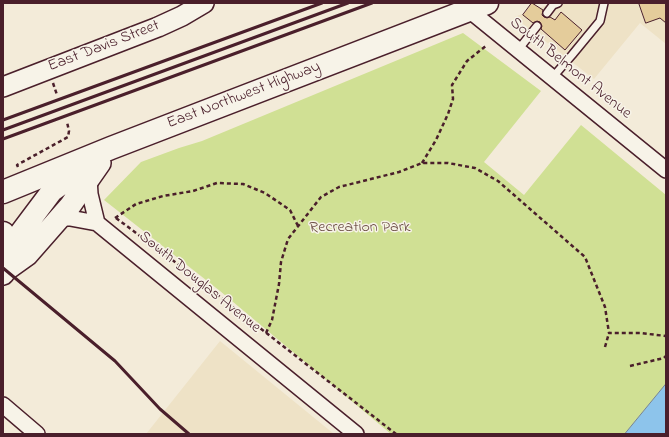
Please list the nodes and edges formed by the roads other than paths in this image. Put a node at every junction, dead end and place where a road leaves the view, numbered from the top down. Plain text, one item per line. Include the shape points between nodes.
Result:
1 (204, 3) edge
2 (558, 3) edge
3 (604, 3) edge
4 (478, 7) edge
5 (547, 13) dead end
6 (537, 26) dead end
7 (518, 50) junction
8 (552, 78) junction
9 (3, 87) edge
10 (111, 148) junction
11 (666, 170) edge
12 (89, 178) junction
13 (3, 192) edge
14 (59, 218) junction
15 (98, 223) junction
16 (5, 257) edge
17 (3, 405) edge
18 (37, 434) edge
19 (356, 434) edge

1 - 9 street, East Davis Street via 151,30
2 - 5 lane
3 - 8 lane via 600,20
4 - 7 street, South Belmont Avenue
4 - 10 main road, East Northwest Highway
6 - 7 lane
7 - 8 street, South Belmont Avenue
8 - 11 street, South Belmont Avenue
10 - 12 main road
10 - 13 main road, East Northwest Highway
10 - 16 main road via 52,191
12 - 14 main road
12 - 15 street via 90,194
14 - 15 street, South Douglas Avenue
14 - 16 main road via 28,255
15 - 19 street, South Douglas Avenue
17 - 18 street

